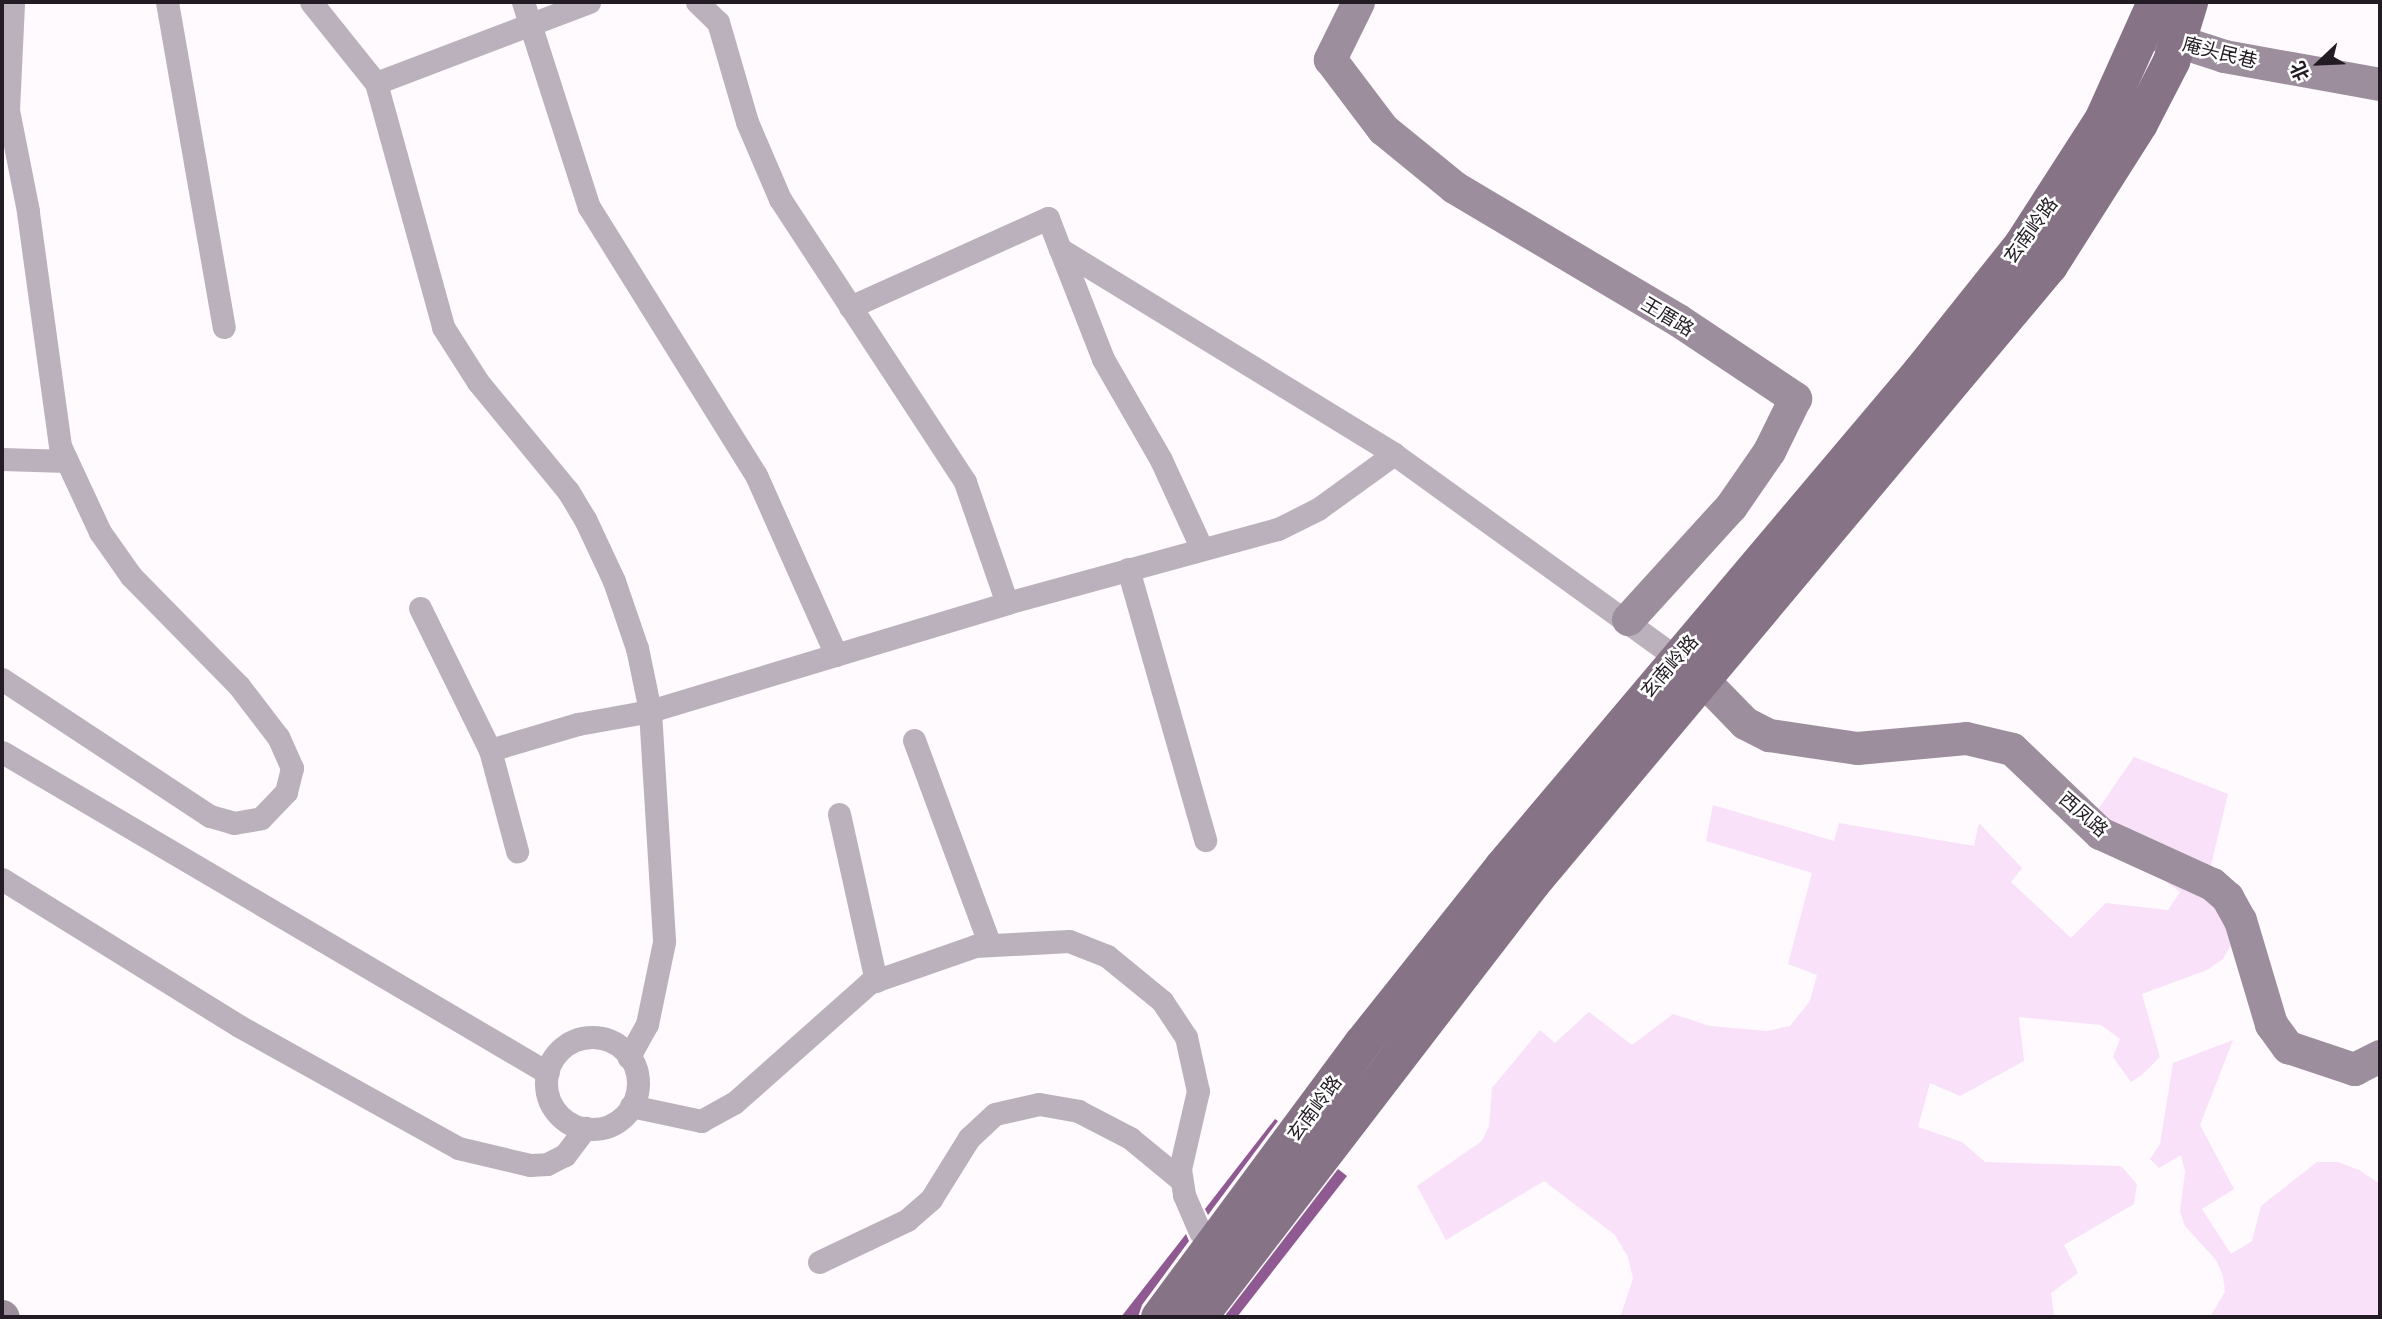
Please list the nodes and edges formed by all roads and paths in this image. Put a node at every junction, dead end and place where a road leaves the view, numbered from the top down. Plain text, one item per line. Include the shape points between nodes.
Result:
1 (13, 2) edge
2 (167, 2) edge
3 (310, 2) edge
4 (589, 2) edge
5 (697, 2) edge
6 (1358, 2) edge
7 (2189, 2) edge
8 (528, 12) edge
9 (2159, 24) edge
10 (376, 83) junction
11 (2380, 84) edge
12 (1060, 249) junction
13 (850, 307) junction
14 (224, 327) dead end
15 (1394, 454) junction
16 (2, 459) edge
17 (67, 461) junction
18 (1202, 549) junction
19 (1128, 569) junction
20 (1007, 603) junction
21 (420, 608) dead end
22 (1628, 619) junction
23 (836, 655) junction
24 (1690, 669) junction
25 (2, 679) edge
26 (650, 711) junction
27 (914, 740) dead end
28 (490, 750) junction
29 (2, 751) edge
30 (839, 814) dead end
31 (1205, 840) dead end
32 (517, 851) dead end
33 (2, 879) edge
34 (989, 943) junction
35 (876, 981) junction
36 (2380, 1056) edge
37 (629, 1057) junction
38 (548, 1073) junction
39 (631, 1105) junction
40 (585, 1128) junction
41 (1181, 1180) junction
42 (1200, 1232) dead end
43 (819, 1262) dead end
44 (1159, 1317) edge
45 (1198, 1317) edge

1 - 17 street via 8,110 28,211 60,446
2 - 14 street
3 - 10 street
4 - 8 street
5 - 13 street via 718,22 768,175 804,240
6 - 22 street, 王厝路 via 1331,59 1368,113 1454,187 1678,320 1795,398 1769,451 1731,506
7 - 9 main road, 玄南岭路
8 - 10 street
8 - 23 street via 575,176 589,207 756,475
9 - 11 street, 庵头民巷 via 2224,56
9 - 24 main road, 玄南岭路 via 2139,123 2056,225 1920,372 1798,543
10 - 26 street via 443,327 478,382 568,491 600,547 637,648
12 - 13 street via 1048,218
12 - 15 street
12 - 18 street via 1103,359 1161,460
13 - 20 street via 965,482
15 - 18 street via 1298,521
15 - 22 street
16 - 17 street
17 - 25 street via 100,532 131,576 239,686 278,737 292,768 286,792 261,818 234,823 210,817
18 - 19 street
19 - 20 street
19 - 31 street
20 - 23 street
21 - 28 street
22 - 24 street
23 - 26 street
24 - 36 street, 西凤路 via 1745,723 1769,735 1857,748 1966,738 2012,749 2100,833 2211,884 2227,897 2240,920 2271,1024 2288,1047 2354,1069
24 - 44 main road, 玄南岭路 via 1590,759 1362,1043
24 - 45 main road, 玄南岭路
26 - 28 street via 578,724
26 - 37 street via 664,942 647,1024
27 - 34 street
28 - 32 street
29 - 38 street
30 - 35 street
33 - 40 street via 239,1026 458,1148 530,1166 547,1164 565,1156
34 - 35 street
34 - 41 street via 1069,941 1107,956 1162,1001 1186,1037 1198,1091
35 - 39 street via 734,1102 701,1121
37 - 38 street via 604,1038 583,1037 566,1044 552,1059
37 - 39 street via 638,1078
38 - 40 street via 549,1100 559,1115
39 - 40 street via 608,1126
41 - 42 street
41 - 43 street via 1130,1138 1078,1111 1028,1106 995,1114 969,1138 931,1199 907,1220

